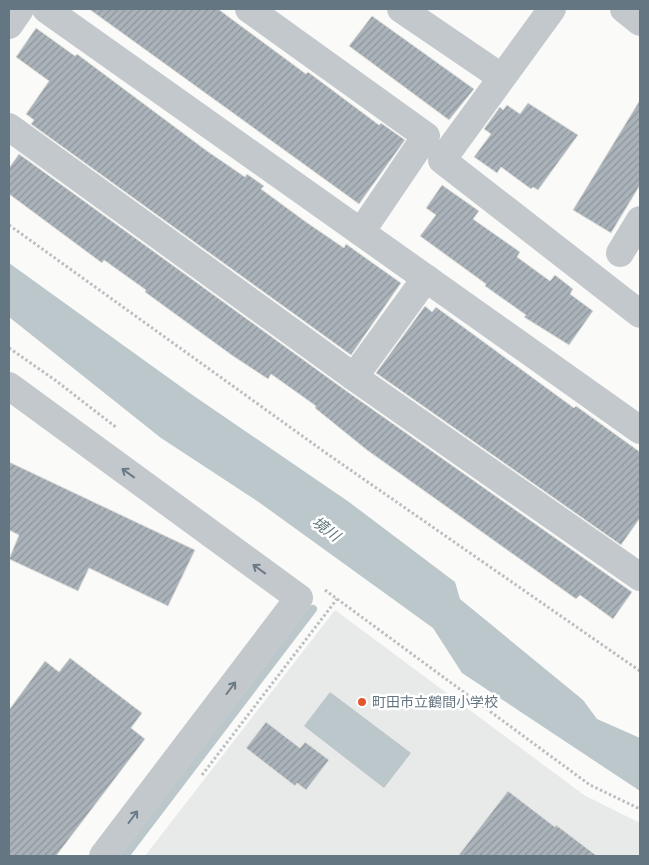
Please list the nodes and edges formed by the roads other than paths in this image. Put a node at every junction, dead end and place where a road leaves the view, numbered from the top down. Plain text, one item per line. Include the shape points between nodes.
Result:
1 (20, 9) edge
2 (46, 9) edge
3 (248, 9) edge
4 (401, 9) edge
5 (552, 9) edge
6 (624, 9) edge
7 (640, 22) edge
8 (9, 25) edge
9 (501, 77) junction
10 (9, 127) edge
11 (640, 220) edge
12 (360, 232) junction
13 (620, 253) dead end
14 (426, 278) junction
15 (640, 314) edge
16 (354, 377) junction
17 (9, 386) edge
18 (640, 430) edge
19 (640, 577) edge
20 (103, 856) edge

1 - 8 street
2 - 12 street
3 - 12 street via 426,136
4 - 9 street
5 - 9 street
6 - 7 street
9 - 15 street via 442,160
10 - 16 street
11 - 13 street
12 - 14 street
14 - 16 street
14 - 18 street
16 - 19 street
20 -> 17 street via 299,598

